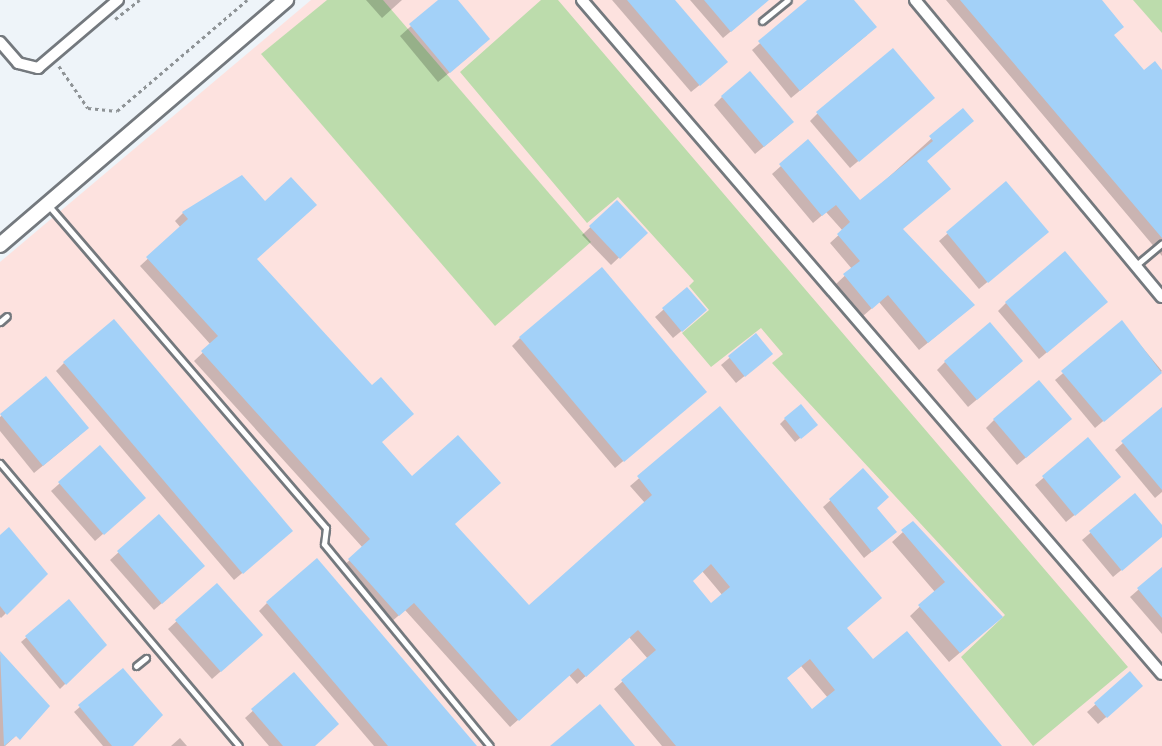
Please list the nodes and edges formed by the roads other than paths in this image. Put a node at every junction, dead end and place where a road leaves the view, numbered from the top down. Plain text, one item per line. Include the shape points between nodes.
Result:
1 (286, 0) edge
2 (582, 0) edge
3 (788, 0) edge
4 (915, 0) edge
5 (112, 2) edge
6 (762, 21) dead end
7 (0, 42) edge
8 (47, 204) junction
9 (1162, 243) edge
10 (0, 244) edge
11 (1135, 266) junction
12 (1162, 298) edge
13 (7, 316) dead end
14 (0, 322) edge
15 (0, 463) edge
16 (146, 659) dead end
17 (136, 666) dead end
18 (1162, 674) edge
19 (239, 746) edge
20 (490, 746) edge

1 - 8 street
2 - 18 street
3 - 6 lane
4 - 11 street
5 - 7 street via 38,68 18,63
8 - 10 street
8 - 20 lane via 326,528 324,544
9 - 11 lane
11 - 12 street
13 - 14 lane
15 - 19 lane
16 - 17 lane

